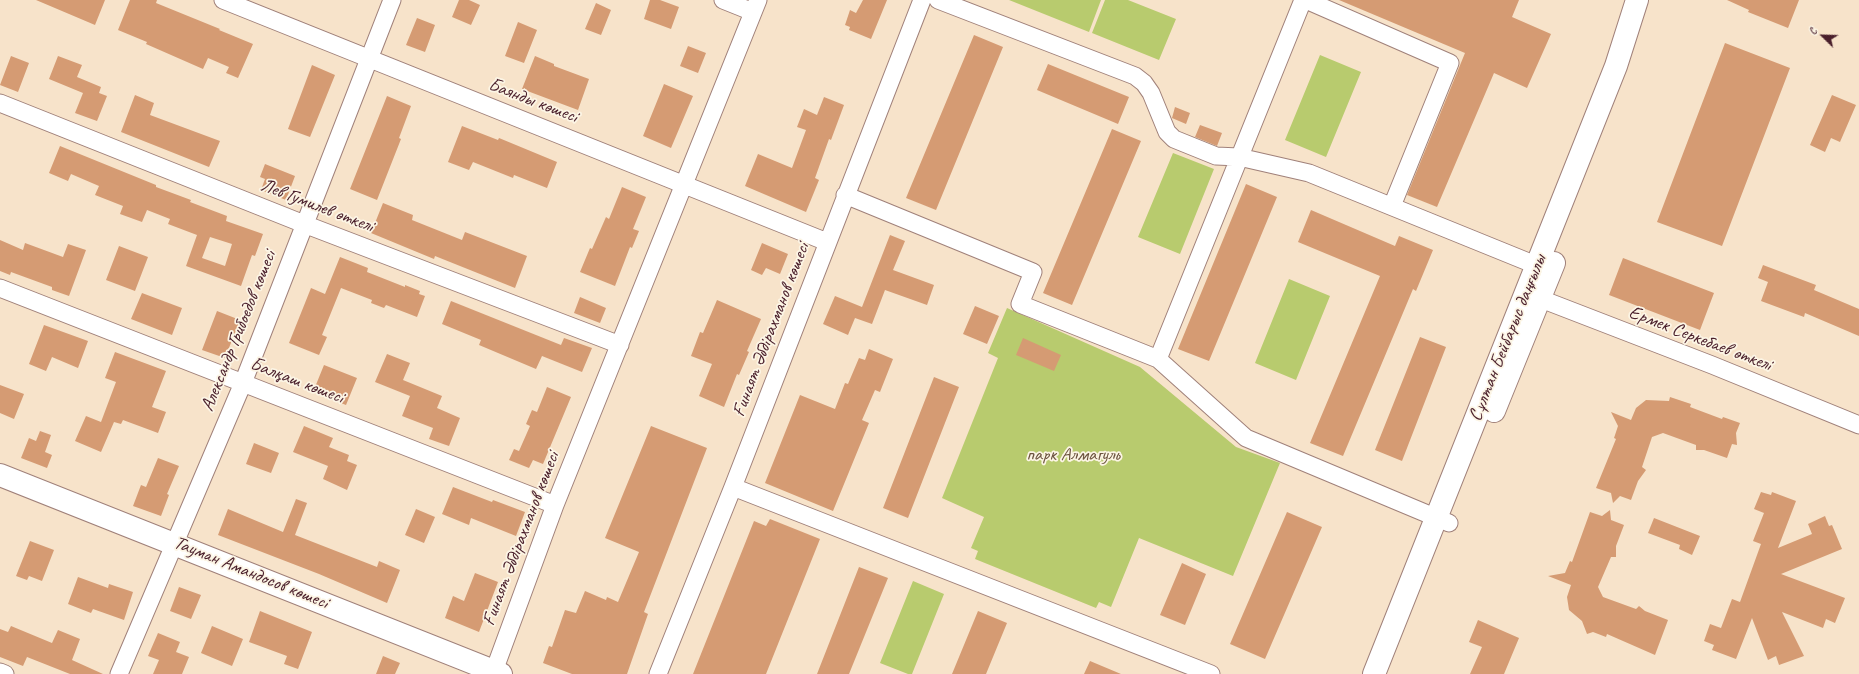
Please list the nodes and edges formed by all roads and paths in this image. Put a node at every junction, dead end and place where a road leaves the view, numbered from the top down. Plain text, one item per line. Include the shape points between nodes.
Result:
1 (223, 0) edge
2 (392, 0) edge
3 (722, 0) edge
4 (922, 0) edge
5 (938, 0) edge
6 (1305, 0) edge
7 (1638, 0) edge
8 (1651, 0) edge
9 (756, 6) edge
10 (368, 59) junction
11 (0, 103) edge
12 (1239, 157) junction
13 (684, 183) junction
14 (845, 195) junction
15 (1392, 206) junction
16 (304, 224) junction
17 (827, 242) junction
18 (1543, 268) junction
19 (0, 288) edge
20 (1532, 296) junction
21 (620, 345) junction
22 (1158, 359) junction
23 (243, 383) junction
24 (1859, 424) edge
25 (0, 474) edge
26 (733, 487) junction
27 (555, 505) junction
28 (1443, 520) junction
29 (175, 543) junction
30 (0, 672) edge
31 (498, 672) edge
32 (5, 674) edge
33 (119, 674) edge
34 (658, 674) edge
35 (1211, 674) edge
36 (1374, 674) edge
37 (1389, 674) edge

1 - 10 street, Баянды көшесі
2 - 10 street, Александр Грибоедов көшесі
3 - 9 street
4 - 14 street, Ғинаят Әбдірахманов көшесі
5 - 12 street via 1135,76 1151,93 1167,132 1174,139 1216,156
6 - 12 street
6 - 15 street via 1450,63
7 - 18 main road, Сұлтан Бейбарыс даңғылы
8 - 18 main road, Сұлтан Бейбарыс даңғылы via 1630,71
9 - 13 street, Ғинаят Әбдірахманов көшесі
10 - 13 street, Баянды көшесі
10 - 16 street, Александр Грибоедов көшесі
11 - 16 street, Лев Гумилев өткелі
12 - 15 street via 1309,173
12 - 22 street
13 - 17 street, Баянды көшесі
13 - 21 street, Ғинаят Әбдірахманов көшесі
14 - 17 street, Ғинаят Әбдірахманов көшесі
14 - 22 street via 1033,272 1020,304
15 - 18 street
16 - 21 street, Лев Гумилев өткелі
16 - 23 street, Александр Грибоедов көшесі
17 - 26 street, Ғинаят Әбдірахманов көшесі
18 - 20 main road, Сұлтан Бейбарыс даңғылы
19 - 23 street, Балқаш көшесі
20 - 24 street, Ермек Серкебаев өткелі
20 - 28 main road, Сұлтан Бейбарыс даңғылы
21 - 27 street, Ғинаят Әбдірахманов көшесі
22 - 28 street via 1246,438
23 - 27 street, Балқаш көшесі
23 - 29 street, Александр Грибоедов көшесі
25 - 29 main road, Тауман Амандосов көшесі
26 - 34 street, Ғинаят Әбдірахманов көшесі
26 - 35 street
27 - 31 street, Ғинаят Әбдірахманов көшесі
28 - 36 main road, Сұлтан Бейбарыс даңғылы
28 - 37 main road, Сұлтан Бейбарыс даңғылы
29 - 31 main road, Тауман Амандосов көшесі
29 - 33 street, Александр Грибоедов көшесі
30 - 32 street

